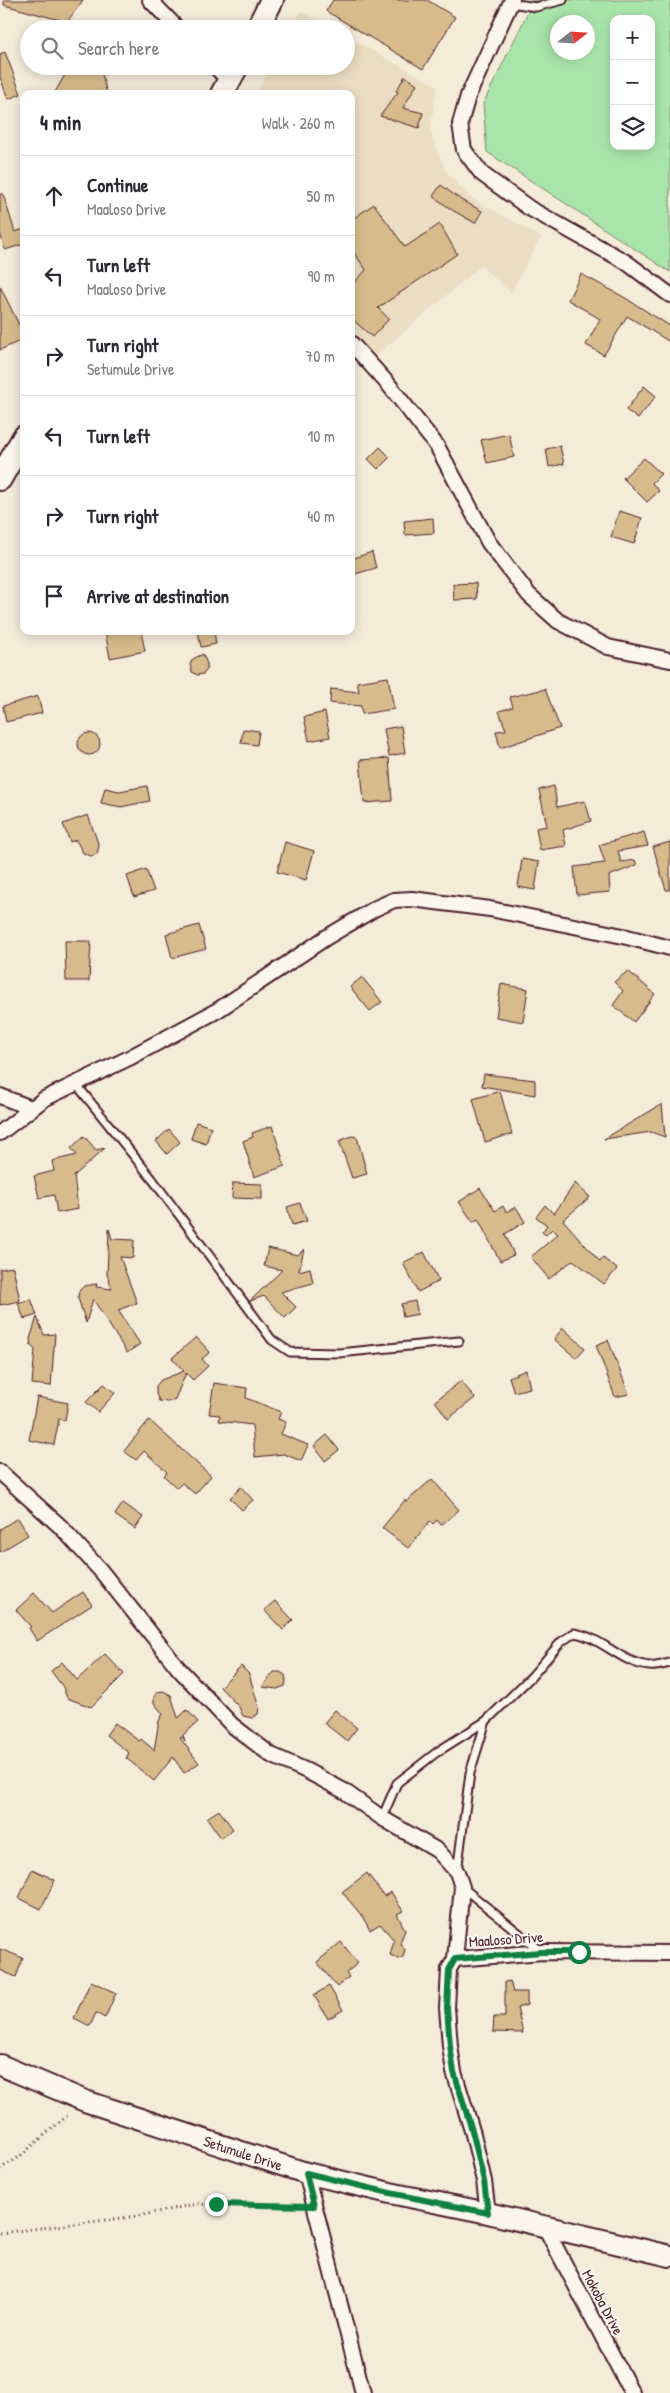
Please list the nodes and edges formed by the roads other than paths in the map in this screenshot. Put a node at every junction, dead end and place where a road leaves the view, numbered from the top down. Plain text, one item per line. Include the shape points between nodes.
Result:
1 (150, 0) edge
2 (272, 0) edge
3 (563, 0) edge
4 (512, 1) edge
5 (169, 20) edge
6 (261, 20) edge
7 (670, 295) edge
8 (355, 348) edge
9 (20, 444) edge
10 (0, 479) edge
11 (670, 660) edge
12 (670, 948) edge
13 (76, 1084) junction
14 (0, 1096) edge
15 (31, 1108) junction
16 (0, 1132) edge
17 (460, 1342) dead end
18 (0, 1472) edge
19 (670, 1663) edge
20 (486, 1721) junction
21 (382, 1818) junction
22 (457, 1872) junction
23 (462, 1887) junction
24 (542, 1952) junction
25 (670, 1953) edge
26 (455, 1959) junction
27 (0, 2065) edge
28 (306, 2173) junction
29 (488, 2213) junction
30 (545, 2227) junction
31 (670, 2256) edge
32 (362, 2393) edge
33 (632, 2393) edge

1 - 5 street
2 - 6 main road
3 - 4 lane via 536,7
4 - 7 street via 468,96 460,124 464,150 482,174 529,208 626,262
8 - 11 street via 390,384 437,446 489,543 529,595 558,621 608,647
9 - 10 main road
12 - 13 street via 490,909 412,899 394,900 327,937 218,1010
13 - 15 street
13 - 17 lane via 153,1180 272,1340 290,1352 339,1353
14 - 15 street
15 - 16 street
18 - 21 street via 47,1514 101,1571 179,1669 232,1725 271,1755 344,1791
19 - 20 lane via 652,1667 633,1662 585,1635 574,1633 561,1642
20 - 21 lane via 437,1752 397,1783
20 - 22 lane via 470,1773
21 - 22 street via 438,1851
22 - 23 street
23 - 24 lane
23 - 26 street
24 - 25 street, Maaloso Drive
24 - 26 street, Maaloso Drive
26 - 29 street, Maaloso Drive via 449,1970 447,2008 452,2063 473,2134
27 - 28 street, Setumule Drive via 85,2101
28 - 29 street, Setumule Drive
28 - 32 street
29 - 30 street, Setumule Drive
30 - 31 street, Setumule Drive
30 - 33 street, Mokoba Drive

